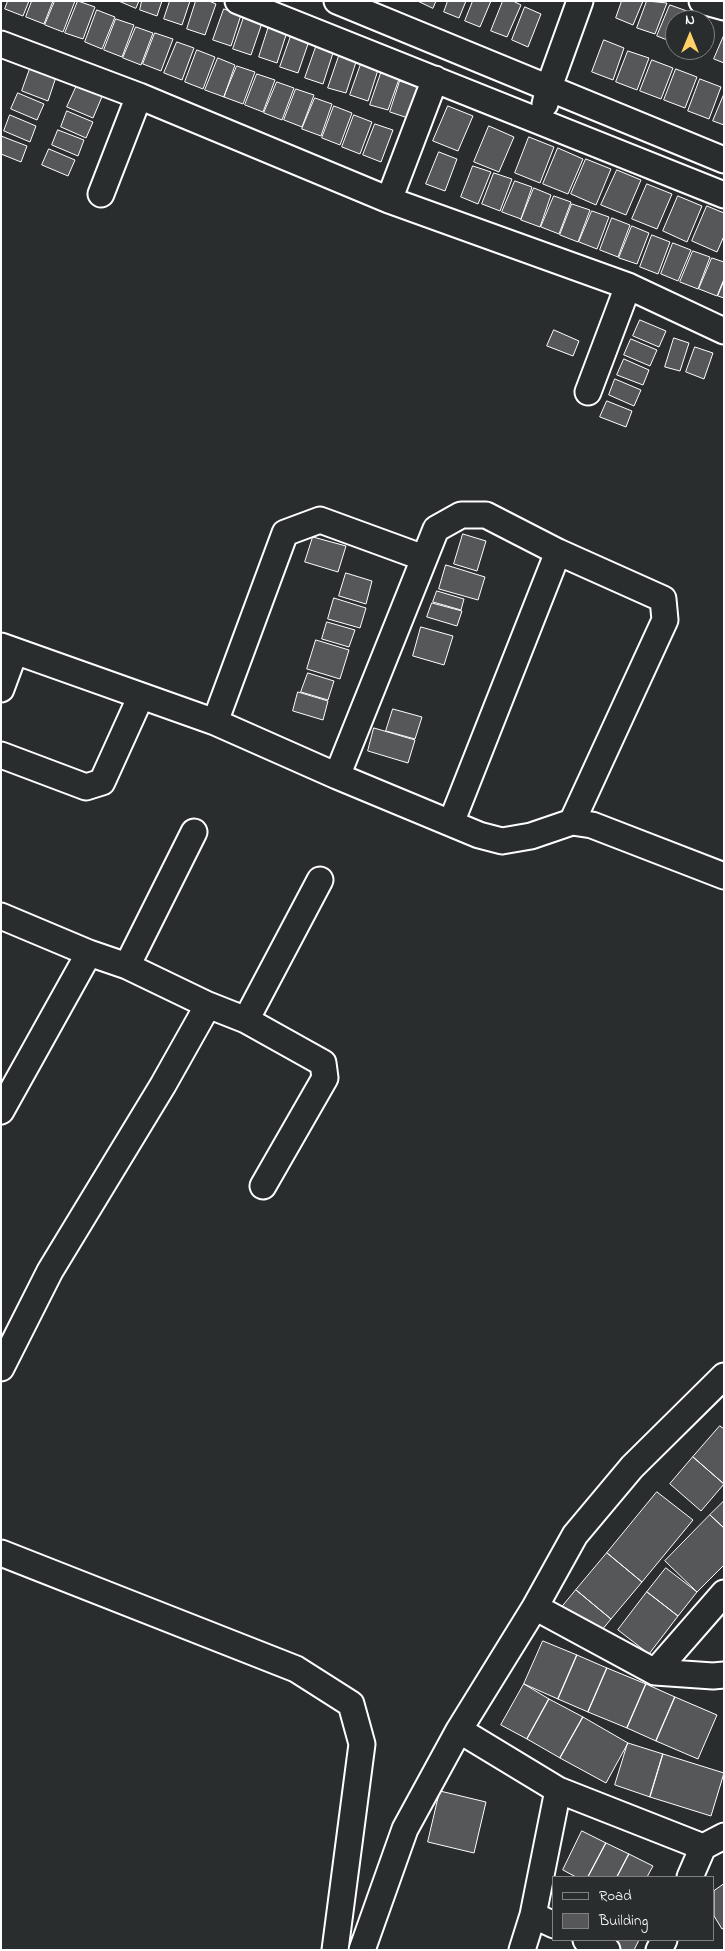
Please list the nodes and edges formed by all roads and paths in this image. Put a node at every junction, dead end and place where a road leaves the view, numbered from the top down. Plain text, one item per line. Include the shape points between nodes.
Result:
1 (337, 1) edge
2 (580, 1) edge
3 (702, 1) edge
4 (253, 4) edge
5 (724, 7) edge
6 (4, 50) edge
7 (435, 79) junction
8 (549, 87) junction
9 (139, 96) junction
10 (540, 121) junction
11 (724, 160) edge
12 (101, 194) dead end
13 (724, 194) edge
14 (389, 200) junction
15 (628, 286) junction
16 (724, 331) edge
17 (588, 392) dead end
18 (558, 552) junction
19 (424, 558) junction
20 (8, 648) edge
21 (1, 689) edge
22 (141, 696) junction
23 (215, 722) junction
24 (1, 756) edge
25 (337, 776) junction
26 (572, 822) junction
27 (451, 823) junction
28 (194, 832) dead end
29 (724, 876) edge
30 (320, 880) dead end
31 (1, 916) edge
32 (89, 952) junction
33 (127, 966) junction
34 (208, 1005) junction
35 (246, 1020) junction
36 (1, 1111) edge
37 (262, 1186) dead end
38 (1, 1368) edge
39 (724, 1376) edge
40 (1, 1553) edge
41 (724, 1593) edge
42 (535, 1607) junction
43 (654, 1672) junction
44 (724, 1674) edge
45 (459, 1730) junction
46 (558, 1790) junction
47 (713, 1841) edge
48 (691, 1876) edge
49 (543, 1920) edge
50 (588, 1941) edge
51 (335, 1950) edge
52 (362, 1950) edge
53 (522, 1950) edge
54 (607, 1950) edge

1 - 8 street
2 - 8 street
3 - 5 street
4 - 7 street
6 - 9 street
7 - 10 street
7 - 14 street
8 - 10 street
8 - 11 street
9 - 12 street
9 - 14 street
10 - 13 street
14 - 15 street
15 - 16 street
15 - 17 street
18 - 19 street via 486,515 461,515 436,529
18 - 26 street via 664,599 665,620
18 - 27 street
19 - 23 street via 320,520 285,533
19 - 25 street
20 - 21 street
20 - 22 street
22 - 23 street
22 - 24 street via 102,782 86,787
23 - 25 street
25 - 27 street
26 - 27 street via 531,836 502,841
26 - 29 street via 592,825
28 - 33 street
30 - 35 street
31 - 32 street
32 - 33 street
32 - 36 street
33 - 34 street
34 - 35 street
34 - 38 street via 50,1272
35 - 37 street via 323,1063 325,1078
39 - 42 street via 632,1467 575,1535
40 - 51 street via 296,1669 351,1704 362,1744
41 - 43 street
42 - 43 street
42 - 45 street
43 - 44 street
45 - 46 street
45 - 52 street via 405,1829
46 - 47 street
46 - 49 street
47 - 48 street
49 - 53 street
50 - 54 street

